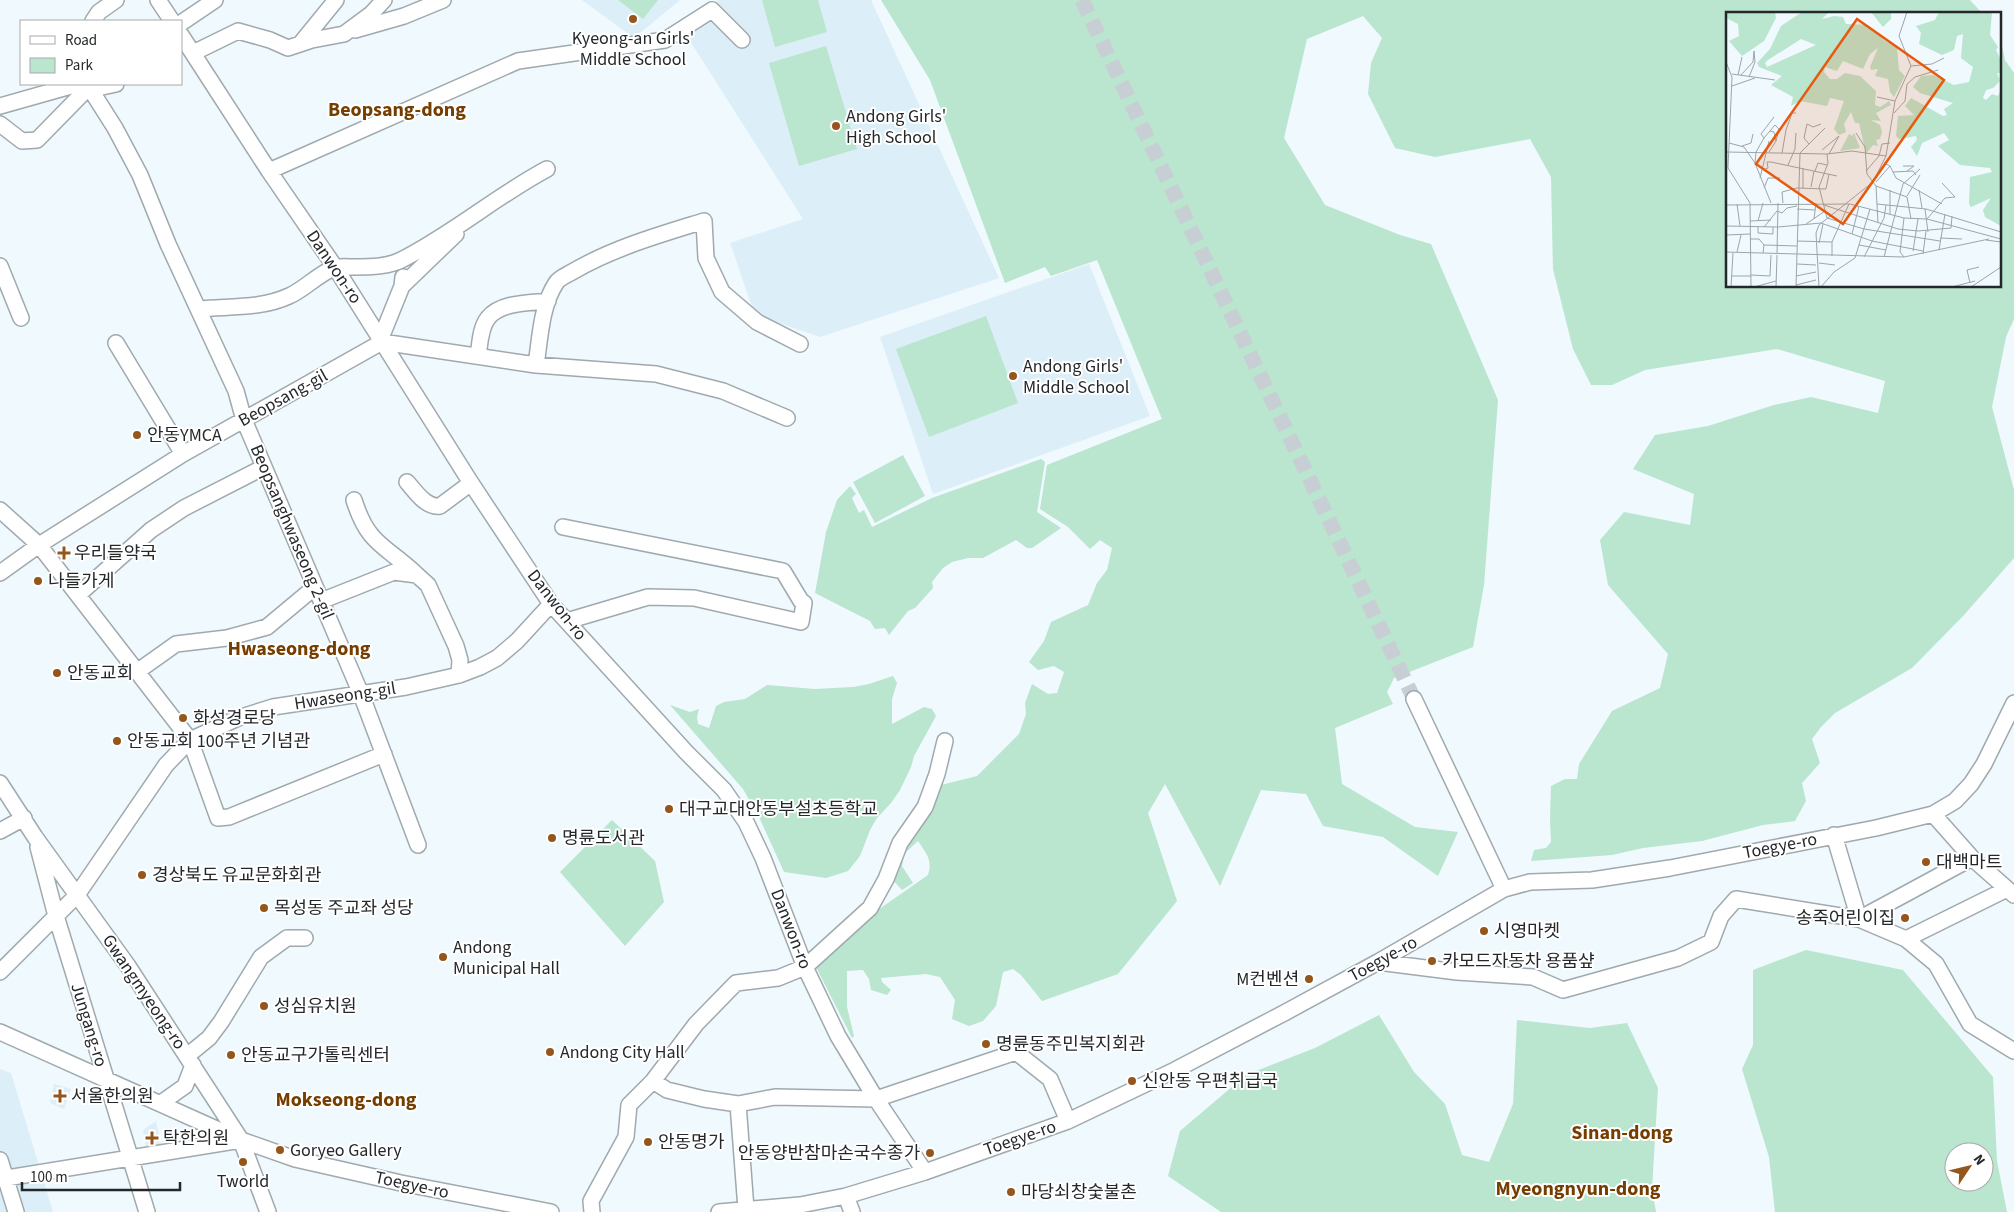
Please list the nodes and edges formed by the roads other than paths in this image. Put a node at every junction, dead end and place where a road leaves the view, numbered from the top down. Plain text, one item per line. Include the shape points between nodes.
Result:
1 (116, 0) edge
2 (158, 0) edge
3 (215, 0) edge
4 (336, 0) edge
5 (384, 0) edge
6 (443, 0) edge
7 (95, 20) edge
8 (171, 20) edge
9 (182, 21) edge
10 (344, 34) junction
11 (742, 40) dead end
12 (185, 43) edge
13 (301, 43) junction
14 (81, 85) edge
15 (0, 106) edge
16 (0, 124) edge
17 (547, 169) dead end
18 (269, 171) junction
19 (460, 226) junction
20 (405, 259) junction
21 (0, 266) edge
22 (335, 267) junction
23 (402, 286) junction
24 (548, 302) junction
25 (199, 309) junction
26 (21, 318) dead end
27 (382, 340) junction
28 (116, 343) dead end
29 (800, 344) dead end
30 (478, 356) junction
31 (536, 365) junction
32 (787, 418) dead end
33 (244, 420) junction
34 (183, 454) junction
35 (264, 467) junction
36 (407, 482) dead end
37 (471, 483) junction
38 (354, 500) dead end
39 (0, 510) edge
40 (564, 527) dead end
41 (39, 545) junction
42 (0, 573) edge
43 (417, 575) junction
44 (315, 587) junction
45 (78, 595) junction
46 (321, 601) junction
47 (551, 604) junction
48 (567, 621) junction
49 (138, 672) junction
50 (459, 675) junction
51 (362, 694) junction
52 (1414, 699) tunnel mouth
53 (2014, 703) edge
54 (190, 740) junction
55 (945, 741) dead end
56 (384, 754) junction
57 (0, 783) edge
58 (1933, 814) junction
59 (24, 818) junction
60 (0, 831) edge
61 (1834, 835) junction
62 (35, 837) junction
63 (418, 845) dead end
64 (1972, 858) junction
65 (1504, 889) junction
66 (2010, 892) edge
67 (77, 895) junction
68 (56, 916) junction
69 (1859, 919) junction
70 (305, 938) dead end
71 (1906, 939) junction
72 (5, 959) edge
73 (1378, 962) junction
74 (805, 967) junction
75 (0, 972) edge
76 (0, 1032) edge
77 (2014, 1050) edge
78 (190, 1060) junction
79 (105, 1078) junction
80 (654, 1081) junction
81 (876, 1099) junction
82 (161, 1103) junction
83 (738, 1104) junction
84 (1068, 1121) junction
85 (241, 1140) junction
86 (130, 1156) junction
87 (0, 1160) edge
88 (925, 1172) junction
89 (3, 1178) edge
90 (846, 1196) junction
91 (746, 1210) junction
92 (16, 1212) edge
93 (147, 1212) edge
94 (268, 1212) edge
95 (551, 1212) edge
96 (592, 1212) edge
97 (719, 1212) edge
98 (852, 1212) edge

1 - 7 street via 99,12
2 - 8 street
3 - 9 street
4 - 13 street
5 - 10 street
6 - 10 street
10 - 13 street
11 - 18 street via 712,10 664,40 518,61
12 - 13 street via 238,31 288,48
12 - 18 street, Danwon-ro
14 - 15 street
14 - 16 street via 36,140 22,141
14 - 25 street, Beopsanghwaseong 2-gil via 116,128
17 - 19 street
18 - 22 street, Danwon-ro
19 - 20 street
19 - 23 street via 436,255
20 - 22 street via 370,267
20 - 23 street
21 - 26 street
22 - 25 street via 290,296 250,306
22 - 27 street, Danwon-ro
23 - 27 street
24 - 29 street via 557,282 586,264 629,245 704,221 706,258 722,292 757,322
24 - 30 street via 503,308 488,318 482,330
24 - 31 street
25 - 33 street, Beopsanghwaseong 2-gil via 236,391
27 - 30 street
27 - 33 street, Beopsang-gil
27 - 37 street, Danwon-ro
28 - 34 street
30 - 31 street
31 - 32 street via 656,374 723,390
33 - 34 street, Beopsang-gil
33 - 35 street, Beopsanghwaseong 2-gil
34 - 41 street, Beopsang-gil
35 - 44 street, Beopsanghwaseong 2-gil
35 - 45 street via 184,508 151,530
36 - 37 street via 417,494 436,507
37 - 47 street, Danwon-ro
38 - 43 street via 360,518 374,540
39 - 41 street
40 - 48 street via 784,571 804,603 801,622 694,598 648,597
41 - 42 street, Beopsang-gil
41 - 45 street
43 - 46 street via 394,572
43 - 50 street via 428,585 456,646 460,660
44 - 46 street, Beopsanghwaseong 2-gil
44 - 49 street via 267,628 227,638 176,644
45 - 49 street
46 - 51 street, Beopsanghwaseong 2-gil
47 - 48 street, Danwon-ro
47 - 50 street, Hwaseong-gil via 497,658
48 - 74 street, Danwon-ro via 724,790 746,822 764,858
49 - 54 street
50 - 51 street, Hwaseong-gil
51 - 54 street, Hwaseong-gil via 273,707 238,718
51 - 56 street, Beopsanghwaseong 2-gil
52 - 65 street
53 - 58 street, Toegye-ro via 1971,784 1955,801
54 - 56 street via 218,818 229,817
54 - 67 street, Hwaseong-gil via 166,765
55 - 74 street via 925,807 900,843 870,908
56 - 63 street, Beopsanghwaseong 2-gil
57 - 59 street, Gwangmyeong-ro
58 - 61 street, Toegye-ro
58 - 64 street
59 - 60 street
59 - 62 street, Gwangmyeong-ro
61 - 65 street, Toegye-ro via 1650,871 1592,880 1530,882
61 - 69 street
62 - 67 street, Gwangmyeong-ro
62 - 68 street, Jungang-ro
64 - 66 street
64 - 69 street
65 - 73 street, Toegye-ro
66 - 71 street
67 - 68 street, Hwaseong-gil
67 - 78 street, Gwangmyeong-ro
68 - 72 street, Hwaseong-gil
68 - 79 street, Jungang-ro
69 - 71 street
69 - 73 street via 1736,899 1721,916 1711,942 1678,958 1562,990 1533,977
70 - 78 street via 288,938 261,957 221,1022
71 - 77 street via 1936,964 1970,1024
72 - 75 street, Hwaseong-gil
73 - 84 street, Toegye-ro via 1183,1066
74 - 80 street via 778,978 736,983 696,1024
74 - 81 street, Danwon-ro via 838,1036
76 - 79 street, Toegye-ro
78 - 82 street via 184,1086
78 - 85 street, Gwangmyeong-ro
79 - 82 street, Toegye-ro
79 - 86 street, Jungang-ro
80 - 83 street via 668,1090
80 - 96 street via 629,1105 626,1138 591,1201
81 - 83 street via 776,1097
81 - 84 street via 1016,1052 1050,1079
81 - 88 street, Danwon-ro
82 - 85 street, Toegye-ro
83 - 91 street
84 - 88 street, Toegye-ro
85 - 86 street
85 - 94 street, Gwangmyeong-ro
85 - 95 street, Toegye-ro via 304,1161 394,1182
86 - 89 street
86 - 93 street, Jungang-ro
87 - 89 street
88 - 90 street, Toegye-ro
89 - 92 street
90 - 91 street, Toegye-ro via 800,1205
90 - 98 street
91 - 97 street, Toegye-ro

